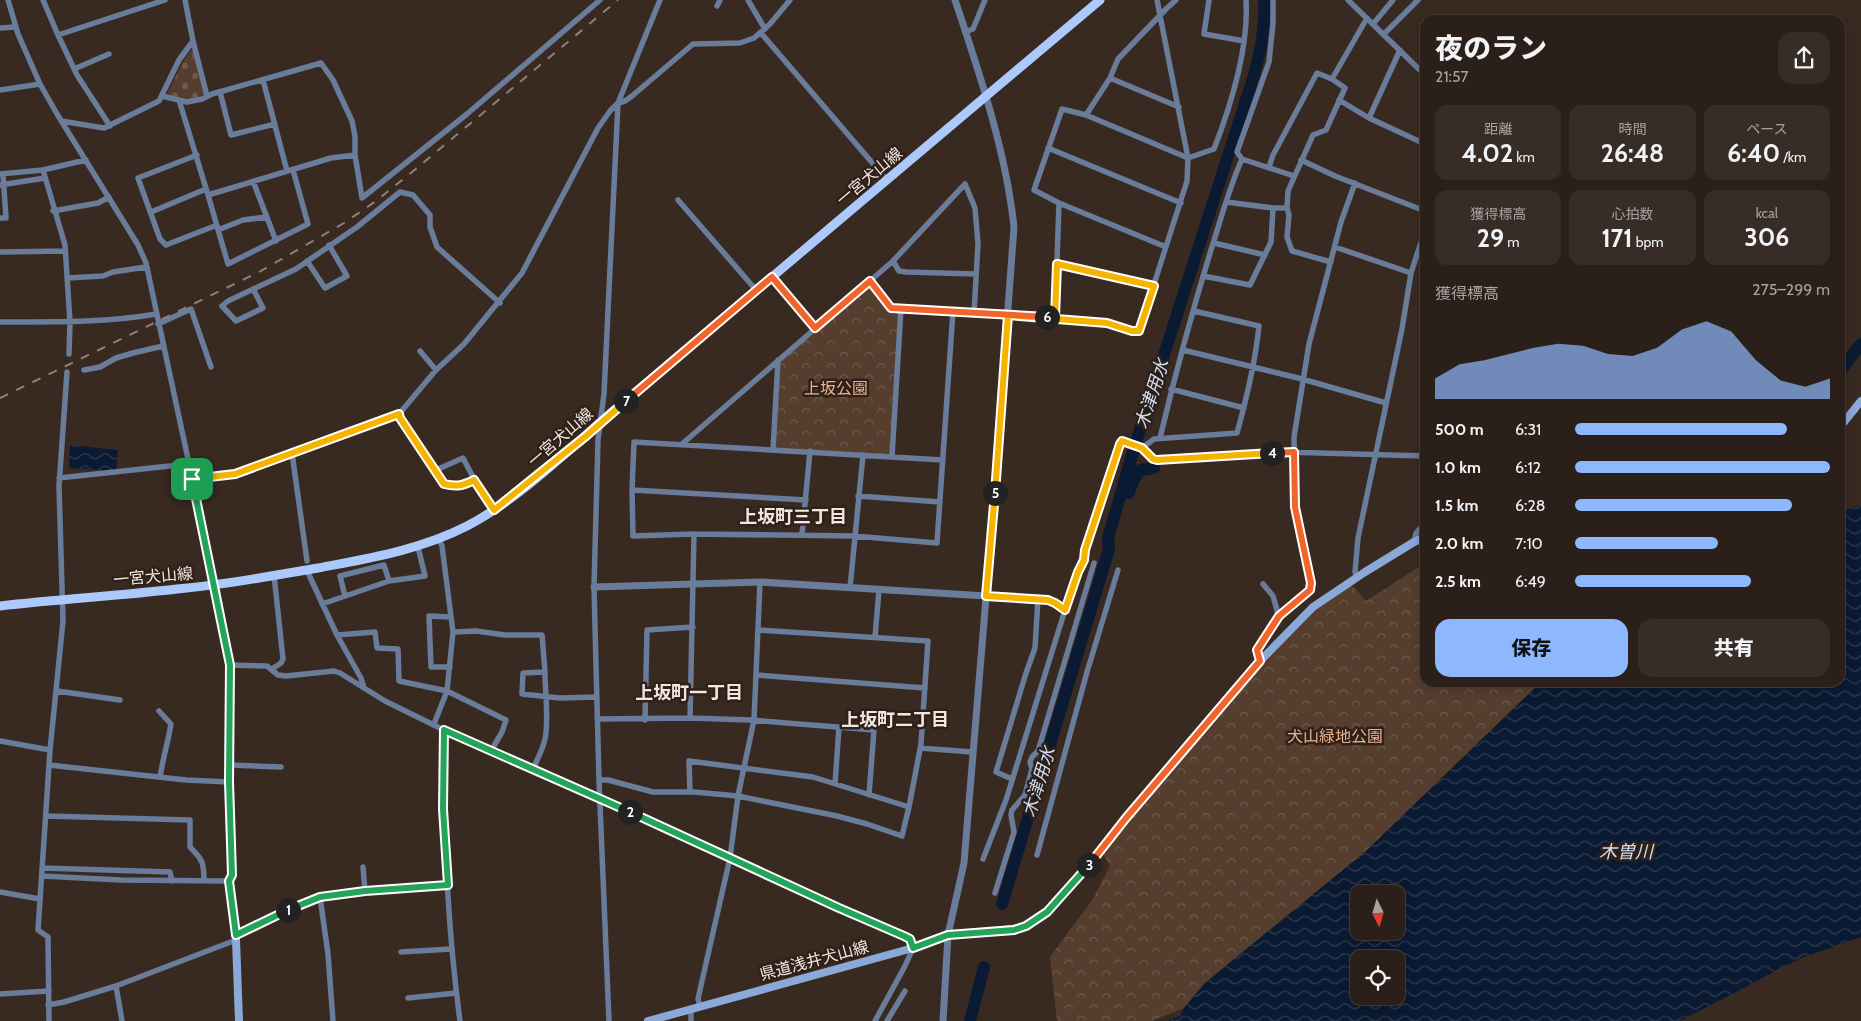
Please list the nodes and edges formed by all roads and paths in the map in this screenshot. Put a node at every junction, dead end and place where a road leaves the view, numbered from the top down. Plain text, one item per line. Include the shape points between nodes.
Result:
1 (8, 0) edge
2 (43, 0) edge
3 (165, 0) edge
4 (185, 0) edge
5 (600, 0) edge
6 (660, 0) edge
7 (748, 0) edge
8 (790, 0) edge
9 (955, 0) edge
10 (984, 0) edge
11 (1100, 0) edge
12 (1157, 0) edge
13 (1176, 0) edge
14 (1209, 0) edge
15 (1246, 0) edge
16 (1273, 0) edge
17 (1348, 0) edge
18 (1393, 0) edge
19 (1418, 0) edge
20 (1161, 16) junction
21 (1367, 18) junction
22 (1374, 24) junction
23 (15, 27) junction
24 (0, 28) edge
25 (763, 31) junction
26 (965, 32) junction
27 (1384, 34) junction
28 (58, 35) junction
29 (193, 41) junction
30 (1244, 41) junction
31 (1400, 50) junction
32 (109, 54) dead end
33 (74, 69) junction
34 (1420, 70) edge
35 (1110, 78) junction
36 (1332, 79) junction
37 (263, 80) junction
38 (40, 84) junction
39 (0, 90) edge
40 (220, 92) junction
41 (162, 96) junction
42 (207, 96) junction
43 (986, 98) junction
44 (179, 100) junction
45 (1339, 100) junction
46 (618, 103) junction
47 (1179, 106) junction
48 (1086, 115) junction
49 (1369, 118) junction
50 (62, 121) junction
51 (274, 124) junction
52 (110, 126) junction
53 (1420, 142) edge
54 (1048, 148) junction
55 (197, 155) junction
56 (355, 155) junction
57 (1188, 158) junction
58 (1242, 159) junction
59 (86, 160) junction
60 (1301, 160) junction
61 (1269, 167) junction
62 (43, 170) junction
63 (290, 170) junction
64 (1, 174) edge
65 (1294, 176) junction
66 (44, 178) junction
67 (887, 180) junction
68 (254, 181) junction
69 (1355, 182) junction
70 (2, 184) edge
71 (207, 192) junction
72 (108, 197) junction
73 (678, 200) dead end
74 (1226, 202) junction
75 (1060, 203) junction
76 (1181, 203) junction
77 (1273, 208) junction
78 (1288, 208) junction
79 (1420, 209) edge
80 (53, 211) junction
81 (151, 212) junction
82 (267, 217) junction
83 (0, 218) edge
84 (218, 227) junction
85 (276, 240) junction
86 (1214, 243) junction
87 (329, 245) junction
88 (1420, 245) edge
89 (1335, 247) junction
90 (1166, 248) junction
91 (65, 251) junction
92 (0, 252) edge
93 (1265, 255) junction
94 (307, 261) junction
95 (893, 261) junction
96 (1331, 262) junction
97 (1057, 264) junction
98 (146, 267) junction
99 (1411, 273) junction
100 (976, 274) junction
101 (1203, 276) junction
102 (772, 277) junction
103 (67, 278) junction
104 (870, 281) junction
105 (1154, 286) junction
106 (254, 289) junction
107 (756, 290) junction
108 (500, 303) junction
109 (901, 308) junction
110 (953, 311) junction
111 (1194, 311) junction
112 (974, 312) junction
113 (156, 314) junction
114 (1008, 315) junction
115 (1055, 318) junction
116 (0, 322) edge
117 (70, 322) junction
118 (158, 324) junction
119 (815, 328) junction
120 (163, 346) junction
121 (1183, 350) junction
122 (420, 351) dead end
123 (69, 354) dead end
124 (778, 360) junction
125 (211, 366) dead end
126 (1254, 367) junction
127 (84, 370) dead end
128 (436, 370) junction
129 (67, 372) dead end
130 (1302, 379) junction
131 (1171, 389) junction
132 (1861, 401) edge
133 (1386, 402) junction
134 (1244, 408) junction
135 (399, 414) junction
136 (1845, 421) edge
137 (599, 423) junction
138 (1156, 437) junction
139 (682, 444) junction
140 (1142, 448) junction
141 (773, 450) junction
142 (810, 452) junction
143 (1294, 452) junction
144 (292, 454) junction
145 (1376, 454) junction
146 (863, 455) junction
147 (892, 456) junction
148 (1420, 456) edge
149 (943, 460) junction
150 (188, 464) junction
151 (436, 470) junction
152 (60, 478) junction
153 (192, 479) junction
154 (474, 480) junction
155 (632, 490) junction
156 (858, 496) junction
157 (806, 500) junction
158 (940, 502) junction
159 (494, 510) junction
160 (1420, 529) edge
161 (694, 534) junction
162 (802, 535) junction
163 (854, 536) junction
164 (439, 539) junction
165 (1420, 539) edge
166 (1414, 542) junction
167 (418, 547) junction
168 (307, 561) dead end
169 (1094, 562) dead end
170 (1118, 570) dead end
171 (274, 575) junction
172 (309, 576) dead end
173 (1357, 577) junction
174 (389, 582) junction
175 (760, 582) junction
176 (1263, 584) dead end
177 (215, 585) junction
178 (694, 585) junction
179 (594, 587) junction
180 (850, 588) junction
181 (879, 590) junction
182 (345, 596) junction
183 (986, 596) junction
184 (62, 599) junction
185 (1038, 599) junction
186 (322, 604) junction
187 (0, 606) edge
188 (1065, 610) junction
189 (1279, 616) junction
190 (451, 617) junction
191 (693, 627) junction
192 (758, 630) junction
193 (453, 632) junction
194 (337, 635) junction
195 (875, 637) junction
196 (1260, 661) junction
197 (230, 665) junction
198 (450, 667) junction
199 (272, 669) junction
200 (545, 672) junction
201 (757, 675) junction
202 (364, 688) junction
203 (925, 688) junction
204 (57, 691) junction
205 (447, 691) junction
206 (545, 697) junction
207 (596, 697) junction
208 (120, 700) dead end
209 (159, 711) dead end
210 (690, 718) junction
211 (597, 719) junction
212 (645, 720) junction
213 (754, 720) junction
214 (434, 724) junction
215 (840, 727) junction
216 (444, 730) junction
217 (0, 741) edge
218 (920, 748) junction
219 (50, 750) junction
220 (491, 751) junction
221 (972, 752) junction
222 (49, 765) junction
223 (230, 765) junction
224 (281, 767) dead end
225 (744, 768) junction
226 (533, 769) junction
227 (160, 777) junction
228 (1012, 778) junction
229 (599, 780) junction
230 (229, 782) junction
231 (835, 784) junction
232 (690, 792) junction
233 (869, 795) junction
234 (738, 796) junction
235 (600, 798) junction
236 (909, 807) junction
237 (46, 816) junction
238 (1037, 855) dead end
239 (730, 858) junction
240 (983, 860) dead end
241 (363, 867) dead end
242 (42, 868) junction
243 (42, 876) junction
244 (172, 881) junction
245 (204, 881) junction
246 (229, 881) junction
247 (448, 885) junction
248 (365, 891) junction
249 (0, 892) edge
250 (996, 894) dead end
251 (320, 897) junction
252 (40, 899) junction
253 (948, 935) junction
254 (236, 938) junction
255 (913, 948) junction
256 (451, 949) junction
257 (401, 952) dead end
258 (116, 986) junction
259 (49, 991) junction
260 (904, 991) dead end
261 (456, 993) junction
262 (0, 994) edge
263 (408, 998) dead end
264 (48, 1005) junction
265 (700, 1006) junction
266 (691, 1009) junction
267 (49, 1021) edge
268 (122, 1021) edge
269 (239, 1021) edge
270 (333, 1021) edge
271 (460, 1021) edge
272 (609, 1021) edge
273 (648, 1021) edge
274 (691, 1021) edge
275 (875, 1021) edge
276 (888, 1021) edge
277 (943, 1021) edge

1 - 23 street
2 - 28 street
3 - 28 street
4 - 29 street
5 - 56 street via 467,114 362,198
6 - 46 street
7 - 25 street
8 - 25 street
9 - 26 street
10 - 26 street via 973,29
11 - 43 main road, 一宮犬山線
12 - 20 street
13 - 20 street
14 - 30 street via 1204,34
15 - 30 street
16 - 58 street via 1269,62 1238,152
17 - 21 street
18 - 22 street
19 - 27 street
20 - 35 street via 1118,59
20 - 47 street
21 - 22 street
21 - 36 street
22 - 27 street
23 - 24 street
23 - 38 street
25 - 46 street via 740,43 694,44 632,96
25 - 67 street
26 - 43 street
27 - 31 street
28 - 33 street
29 - 41 street via 179,60
29 - 42 street
30 - 57 street via 1214,149
31 - 34 street
31 - 49 street
32 - 33 street
33 - 52 street
35 - 47 street
35 - 48 street
36 - 45 street via 1346,88
36 - 61 street via 1317,73
37 - 40 street
37 - 51 street
37 - 56 street via 321,63 333,80 352,121
38 - 39 street
38 - 50 street
40 - 42 street
40 - 51 street via 231,134
41 - 44 street
41 - 52 street via 159,101
42 - 44 street via 188,102
43 - 67 main road, 一宮犬山線
43 - 114 street via 1010,192 1014,226
44 - 55 street
45 - 49 street
45 - 60 street via 1326,130 1313,135
46 - 108 street via 598,128 522,273
46 - 137 street via 604,394
47 - 57 street
48 - 54 street via 1062,109
48 - 57 street
49 - 53 street
50 - 52 street via 95,128
50 - 59 street
51 - 63 street
54 - 75 street via 1034,190
54 - 76 street
55 - 71 street
55 - 81 street via 138,178
56 - 63 street
57 - 76 street via 1187,181
58 - 61 street
58 - 74 street
59 - 62 street
59 - 72 street
60 - 65 street
60 - 69 street
61 - 65 street
62 - 64 street
62 - 66 street
63 - 68 street
63 - 85 street via 308,224
64 - 70 street
65 - 78 street via 1288,191
66 - 70 street
66 - 80 street
67 - 102 main road, 一宮犬山線
68 - 71 street
68 - 82 street
69 - 79 street
69 - 89 street
70 - 83 street via 6,218
71 - 81 street
71 - 84 street
72 - 80 street via 98,203
72 - 98 street via 138,245
73 - 107 street
74 - 77 street
74 - 86 street
75 - 90 street
75 - 97 street
76 - 90 street
77 - 78 street
77 - 93 street via 1271,242
78 - 96 street via 1287,238 1292,251
80 - 91 street
81 - 84 street via 160,239 166,245
82 - 84 street
82 - 85 street
84 - 85 street via 228,264
86 - 93 street
86 - 101 street
87 - 94 street
87 - 94 street via 347,276 325,288
87 - 108 street via 400,192 414,195 430,215 436,247
88 - 99 street
89 - 96 street
89 - 99 street
90 - 105 street
91 - 92 street
91 - 103 street
93 - 101 street via 1250,285
94 - 106 street
95 - 100 street via 899,270 906,272
95 - 100 street via 965,184 975,208
95 - 104 street
96 - 130 street
97 - 105 street
97 - 115 street
98 - 103 street via 103,276
98 - 113 street
99 - 133 street
100 - 112 street
101 - 111 street
102 - 107 main road, 一宮犬山線
102 - 119 street
103 - 117 street
104 - 109 street via 891,308
104 - 119 street
105 - 115 street via 1139,331 1107,323
106 - 106 street via 263,308 236,321 222,306
107 - 137 main road, 一宮犬山線
108 - 128 street
109 - 110 street
109 - 147 street
110 - 112 street
110 - 149 street
111 - 121 street
111 - 126 street via 1259,326
112 - 114 street
113 - 117 street
113 - 118 street
114 - 115 street
114 - 183 street
116 - 117 street
117 - 123 street
118 - 120 street
118 - 125 street via 192,309
119 - 124 street
120 - 127 street
120 - 150 street
121 - 126 street
121 - 131 street
122 - 128 street
124 - 139 street
124 - 141 street
126 - 130 street
126 - 134 street
128 - 135 street
129 - 152 street
130 - 133 street
130 - 143 street
131 - 134 street
131 - 138 street
132 - 136 main road
133 - 145 street
134 - 138 street via 1237,433
135 - 144 street
135 - 151 street
137 - 159 main road, 一宮犬山線
137 - 179 street
138 - 140 street
139 - 141 street
139 - 155 street via 634,442
140 - 143 street via 1157,460
140 - 188 street via 1122,441 1120,444
141 - 142 street
142 - 146 street
142 - 157 street
143 - 145 street
143 - 189 street via 1295,507 1311,583 1310,590
144 - 153 street via 232,474
144 - 168 street
145 - 148 street
145 - 173 street via 1358,538 1354,572
146 - 147 street
146 - 156 street
147 - 149 street
149 - 158 street
150 - 152 street
150 - 153 street
151 - 154 street via 444,484 454,487
151 - 154 street via 463,458
152 - 184 street
153 - 177 street
154 - 159 street
155 - 157 street
155 - 161 street via 633,536
156 - 158 street
156 - 163 street
157 - 162 street
158 - 163 street via 937,543
159 - 164 main road, 一宮犬山線
160 - 166 street
161 - 162 street
161 - 178 street
162 - 163 street
163 - 180 street
164 - 167 main road, 一宮犬山線
164 - 190 street
165 - 166 main road, 県道浅井犬山線
166 - 173 main road, 県道浅井犬山線
167 - 171 main road, 一宮犬山線
167 - 174 street via 425,576
169 - 250 street via 1038,751 1030,762 1032,769 1025,795 1012,810 1014,832
170 - 238 street
171 - 177 main road, 一宮犬山線
171 - 199 street via 283,659
172 - 186 street
173 - 196 main road, 県道浅井犬山線 via 1313,608
174 - 182 street
174 - 182 street via 384,565 340,576
175 - 178 street
175 - 180 street
175 - 192 street
176 - 189 street via 1273,596
177 - 184 main road, 一宮犬山線
177 - 197 main road
178 - 179 street
178 - 191 street
179 - 207 street
180 - 181 street
181 - 183 street
181 - 195 street
182 - 186 street
183 - 185 street
183 - 221 street
184 - 187 main road, 一宮犬山線
184 - 204 street
185 - 188 street via 1048,600
185 - 228 street via 1035,648 996,772
186 - 194 street
188 - 228 street
189 - 196 street via 1257,650
190 - 193 street
190 - 198 street via 429,616 431,666
191 - 210 street
191 - 212 street via 647,630
192 - 195 street
192 - 201 street
193 - 198 street
193 - 200 street via 476,630 505,635 542,635
194 - 202 street
194 - 205 street via 375,632 377,648 398,649 399,681
195 - 203 street via 928,641
196 - 253 main road, 県道浅井犬山線 via 1047,912 1014,930
197 - 199 street via 267,666
197 - 223 main road
198 - 205 street
199 - 202 street via 278,675 286,676 334,671
200 - 206 street
200 - 206 street via 523,673 522,694
201 - 203 street
201 - 213 street
202 - 214 street
203 - 218 street
204 - 208 street
204 - 219 street
205 - 214 street
205 - 220 street via 506,720
206 - 207 street
206 - 226 street via 545,739
207 - 211 street
209 - 227 street via 171,724
210 - 212 street
210 - 213 street
211 - 212 street
211 - 229 street
213 - 215 street
213 - 225 street
214 - 216 street
215 - 231 street
215 - 233 street via 874,730
216 - 220 street
216 - 247 street via 443,809
217 - 219 street
218 - 221 street
218 - 236 street
219 - 222 street
220 - 226 street
221 - 253 street via 964,863
222 - 227 street
222 - 237 street
223 - 224 street
223 - 230 main road
225 - 231 street via 813,777
225 - 232 street via 689,761
225 - 234 street
226 - 235 street
227 - 230 street
228 - 240 street
229 - 232 street via 653,792
229 - 235 street
230 - 246 main road via 232,875
231 - 233 street
232 - 234 street
233 - 236 street
234 - 236 street via 837,816 902,836
234 - 239 street
235 - 239 street
235 - 272 street
237 - 242 street
237 - 245 street via 190,820 190,847 202,859
239 - 255 street via 904,936 910,939
239 - 265 street via 698,999
241 - 248 street
242 - 243 street
242 - 244 street via 170,872
243 - 244 street
243 - 252 street
244 - 245 street
245 - 246 street
246 - 254 main road
247 - 248 street
247 - 256 street
248 - 251 street
249 - 252 street
251 - 254 street
251 - 270 street
252 - 259 street via 38,930 48,936
253 - 255 main road, 県道浅井犬山線
253 - 277 street
254 - 258 street
254 - 269 main road
255 - 265 main road, 県道浅井犬山線
255 - 275 street
256 - 257 street
256 - 261 street
258 - 264 street
258 - 268 street
259 - 262 street
259 - 264 street
260 - 276 street
261 - 263 street
261 - 271 street
264 - 267 street
265 - 266 main road, 県道浅井犬山線
266 - 273 main road, 県道浅井犬山線
266 - 274 street

